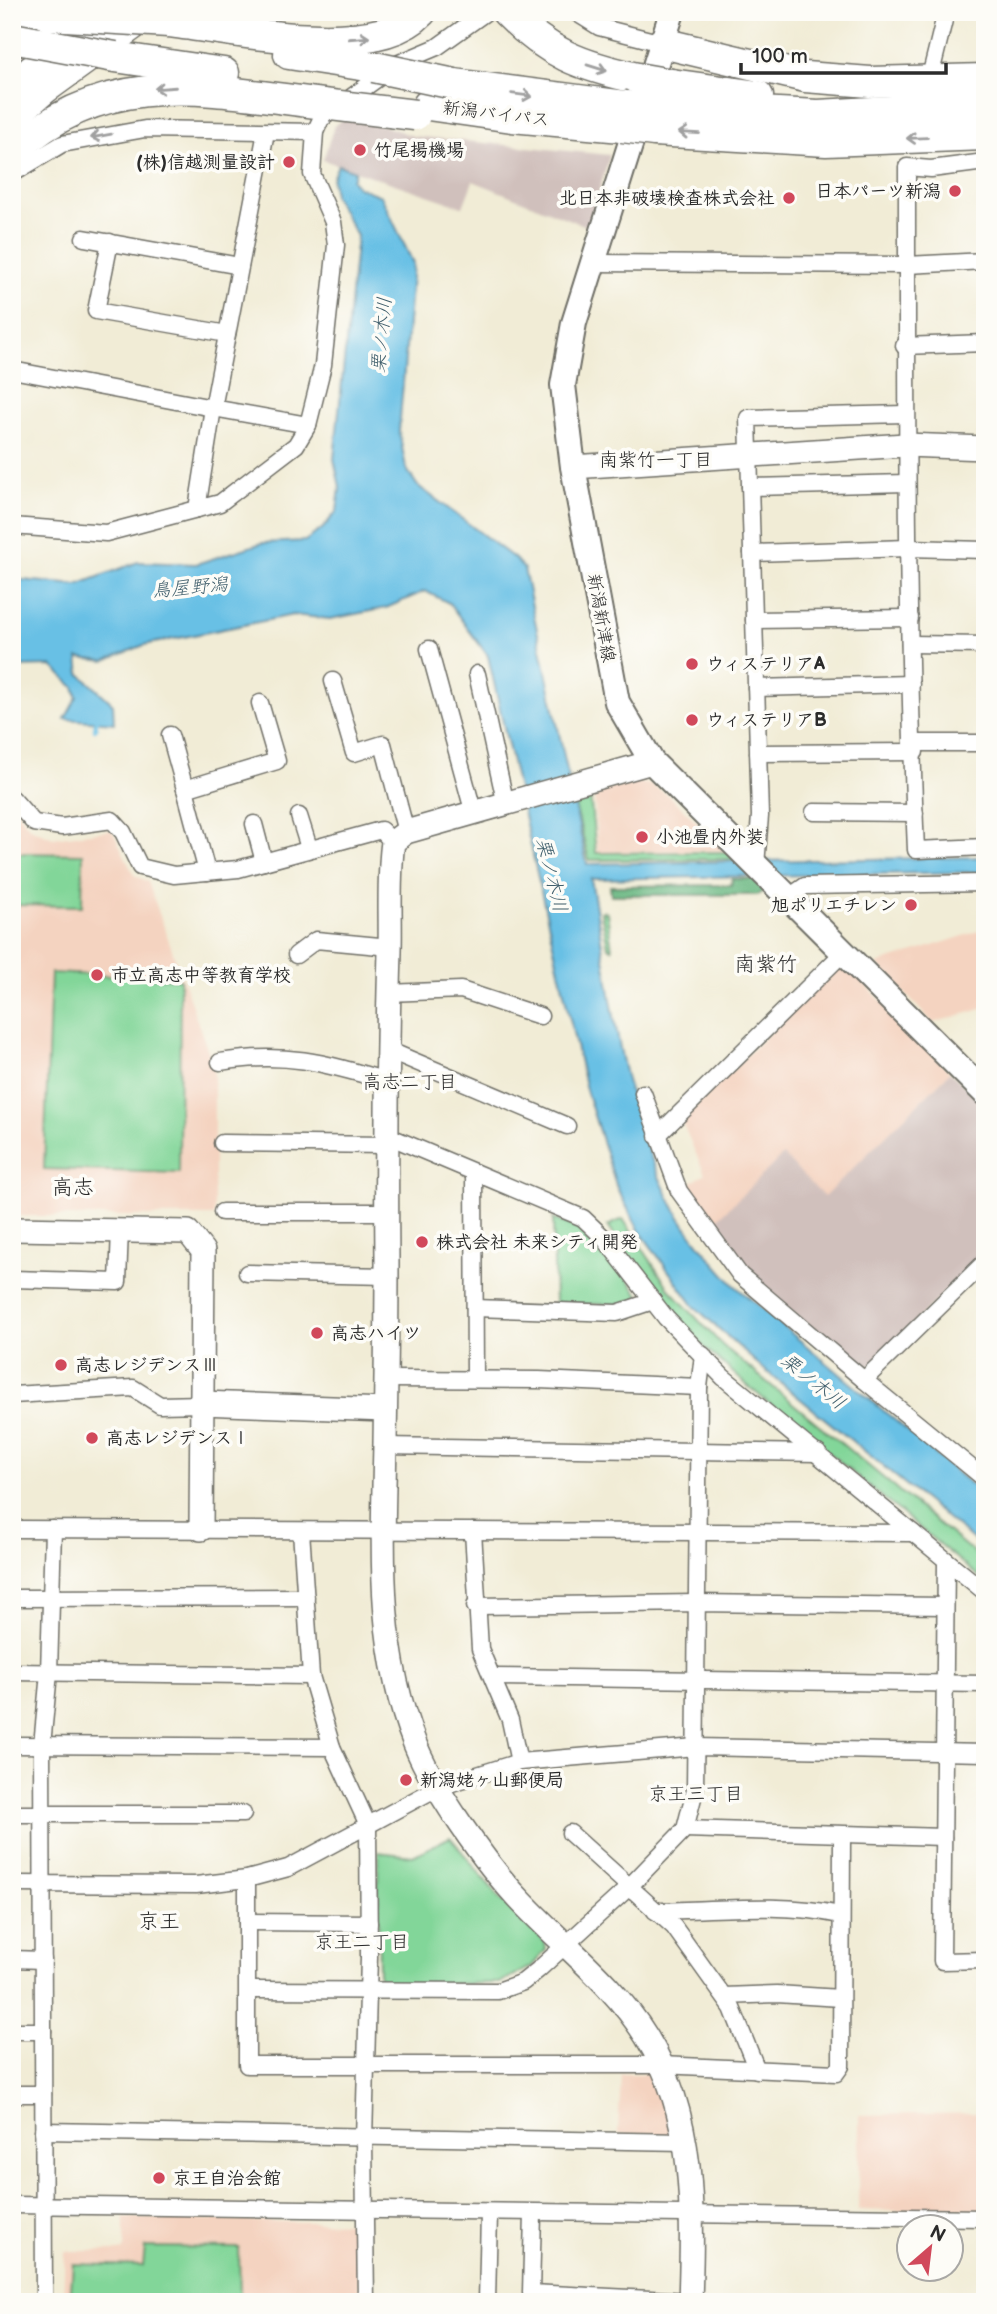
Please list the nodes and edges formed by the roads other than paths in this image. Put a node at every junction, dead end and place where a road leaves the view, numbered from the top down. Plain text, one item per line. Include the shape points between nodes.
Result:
1 (117, 12) edge
2 (421, 12) edge
3 (486, 12) edge
4 (575, 12) edge
5 (672, 12) edge
6 (946, 12) edge
7 (513, 19) edge
8 (157, 22) edge
9 (38, 25) edge
10 (662, 43) junction
11 (12, 53) edge
12 (742, 64) junction
13 (985, 66) edge
14 (932, 71) junction
15 (985, 79) edge
16 (12, 85) edge
17 (338, 99) junction
18 (985, 106) edge
19 (662, 107) junction
20 (12, 116) edge
21 (624, 117) junction
22 (266, 132) junction
23 (315, 132) junction
24 (985, 135) edge
25 (12, 152) edge
26 (985, 162) edge
27 (12, 174) edge
28 (84, 238) dead end
29 (110, 242) junction
30 (985, 261) edge
31 (595, 263) junction
32 (907, 265) junction
33 (240, 266) junction
34 (228, 334) junction
35 (985, 343) edge
36 (904, 346) junction
37 (12, 370) edge
38 (214, 408) junction
39 (905, 414) junction
40 (308, 425) junction
41 (905, 445) junction
42 (985, 447) edge
43 (749, 453) junction
44 (573, 467) junction
45 (906, 483) junction
46 (750, 488) junction
47 (197, 509) junction
48 (12, 526) edge
49 (908, 548) junction
50 (985, 550) edge
51 (752, 554) junction
52 (910, 618) junction
53 (754, 620) junction
54 (910, 644) junction
55 (985, 645) edge
56 (429, 649) dead end
57 (477, 674) dead end
58 (333, 681) dead end
59 (911, 684) junction
60 (756, 688) junction
61 (260, 704) dead end
62 (170, 735) dead end
63 (985, 743) edge
64 (915, 747) junction
65 (758, 753) junction
66 (652, 762) junction
67 (185, 789) junction
68 (12, 798) edge
69 (509, 804) junction
70 (814, 813) dead end
71 (915, 813) junction
72 (474, 814) junction
73 (299, 816) dead end
74 (254, 824) dead end
75 (400, 837) junction
76 (985, 847) edge
77 (309, 848) junction
78 (264, 862) junction
79 (756, 864) junction
80 (207, 872) junction
81 (985, 883) edge
82 (789, 897) junction
83 (390, 947) junction
84 (844, 953) junction
85 (296, 954) dead end
86 (389, 993) junction
87 (540, 1016) dead end
88 (388, 1049) junction
89 (220, 1062) dead end
90 (387, 1081) junction
91 (643, 1093) dead end
92 (985, 1093) edge
93 (567, 1126) dead end
94 (657, 1136) junction
95 (386, 1140) junction
96 (222, 1143) dead end
97 (474, 1172) junction
98 (222, 1212) dead end
99 (386, 1212) junction
100 (12, 1229) edge
101 (120, 1229) junction
102 (985, 1262) edge
103 (247, 1273) dead end
104 (387, 1276) junction
105 (12, 1279) edge
106 (653, 1301) junction
107 (475, 1308) junction
108 (703, 1355) junction
109 (387, 1379) junction
110 (475, 1379) junction
111 (864, 1380) junction
112 (699, 1387) junction
113 (12, 1395) edge
114 (202, 1404) junction
115 (385, 1410) junction
116 (385, 1446) junction
117 (698, 1453) junction
118 (818, 1453) junction
119 (985, 1479) edge
120 (12, 1529) edge
121 (53, 1529) junction
122 (201, 1529) junction
123 (381, 1530) junction
124 (301, 1531) junction
125 (473, 1531) junction
126 (697, 1532) junction
127 (913, 1533) junction
128 (946, 1560) junction
129 (985, 1591) edge
130 (306, 1597) junction
131 (12, 1598) edge
132 (51, 1599) junction
133 (697, 1603) junction
134 (475, 1606) junction
135 (945, 1606) junction
136 (12, 1672) edge
137 (49, 1673) junction
138 (311, 1676) junction
139 (493, 1677) junction
140 (696, 1678) junction
141 (945, 1684) junction
142 (985, 1685) edge
143 (12, 1745) edge
144 (42, 1745) junction
145 (332, 1747) junction
146 (696, 1747) junction
147 (985, 1753) edge
148 (945, 1754) junction
149 (519, 1762) junction
150 (439, 1787) junction
151 (12, 1814) edge
152 (243, 1814) dead end
153 (43, 1815) junction
154 (368, 1825) junction
155 (685, 1829) junction
156 (570, 1833) dead end
157 (842, 1836) junction
158 (943, 1837) junction
159 (247, 1879) junction
160 (12, 1884) edge
161 (43, 1886) junction
162 (628, 1888) junction
163 (655, 1911) junction
164 (840, 1916) junction
165 (247, 1922) junction
166 (369, 1923) junction
167 (565, 1945) junction
168 (12, 1959) edge
169 (43, 1960) junction
170 (985, 1960) edge
171 (248, 1990) junction
172 (368, 1992) junction
173 (724, 1996) junction
174 (840, 1998) junction
175 (12, 2031) edge
176 (43, 2031) junction
177 (366, 2064) junction
178 (660, 2065) junction
179 (757, 2070) junction
180 (12, 2094) edge
181 (43, 2094) junction
182 (44, 2131) junction
183 (364, 2139) junction
184 (685, 2142) junction
185 (12, 2205) edge
186 (43, 2205) junction
187 (366, 2210) junction
188 (489, 2213) junction
189 (533, 2213) junction
190 (693, 2216) junction
191 (985, 2218) edge
192 (44, 2302) edge
193 (366, 2302) edge
194 (487, 2302) edge
195 (690, 2302) edge

1 - 16 highway
8 -> 2 highway via 324,40 377,37
3 - 23 street via 437,47 399,63 321,119
4 - 10 street via 599,27
5 - 10 main road, 新潟新津線
6 - 14 street
7 -> 19 highway, bridge via 556,53 637,78
8 - 9 highway, bridge
8 - 20 highway via 45,88
8 -> 21 highway, 新潟バイパス, bridge
9 - 11 highway
9 - 17 highway, bridge via 115,57
10 - 12 highway
10 - 31 main road, 新潟新津線
12 - 14 street via 771,58
12 - 15 highway via 805,77 870,82
13 - 14 street
17 - 21 highway, 新潟バイパス, bridge via 512,117
17 -> 25 highway via 172,87 129,92 45,125
18 - 19 highway via 872,112
19 - 21 highway, 新潟バイパス, bridge
24 -> 19 highway, 新潟バイパス via 826,141
22 - 23 street
22 -> 27 street via 145,129 99,136 62,144
22 - 33 street
23 - 40 street via 312,174 333,222 336,245 323,365
26 - 32 street via 931,169 906,167
28 - 29 street
29 - 33 street
29 - 34 street via 96,311
30 - 32 street
31 - 32 street
31 - 44 main road, 新潟新津線 via 574,323 564,385
32 - 36 street
33 - 34 street
34 - 38 street
35 - 36 street
36 - 39 street
37 - 38 street
38 - 40 street
38 - 47 street
39 - 41 street
39 - 43 street via 748,418
40 - 47 street via 296,445 220,503
41 - 42 street
41 - 43 street
41 - 45 street
43 - 44 street
43 - 46 street
44 - 66 main road, 新潟新津線 via 617,702
45 - 46 street
45 - 49 street
46 - 51 street
47 - 48 street via 106,533
49 - 50 street
49 - 51 street
49 - 52 street
51 - 53 street
52 - 53 street
52 - 54 street
53 - 60 street
54 - 55 street
54 - 59 street
56 - 72 street
57 - 69 street
58 - 75 street via 354,754 383,744
59 - 60 street
59 - 64 street
60 - 65 street
61 - 67 street via 276,761
62 - 67 street
63 - 64 street
64 - 65 street
64 - 71 street
65 - 79 street
66 - 69 street
66 - 79 main road, 新潟新津線
67 - 80 street
68 - 80 street via 34,823 62,827 112,820 140,867 174,875
69 - 72 street
70 - 71 street
71 - 76 street via 916,850
72 - 75 street
73 - 77 street
74 - 78 street
75 - 77 street via 382,830
75 - 83 street
77 - 78 street
78 - 80 street
79 - 82 main road, 新潟新津線
81 - 82 street via 805,886
82 - 84 main road, 新潟新津線
83 - 85 street via 316,940
83 - 86 street
84 - 92 main road, 新潟新津線
84 - 94 street
86 - 87 street via 461,990
86 - 88 street
88 - 90 street
88 - 93 street
89 - 90 street via 256,1056 313,1060
90 - 95 street
91 - 94 street
94 - 111 street via 679,1191 740,1275
95 - 96 street
95 - 97 street
95 - 99 street
97 - 106 street via 583,1218
97 - 107 street
98 - 99 street
99 - 104 street
100 - 101 street
101 - 105 street via 118,1282
101 - 114 street via 188,1232 203,1251
102 - 111 street
103 - 104 street
104 - 109 street
106 - 107 street via 617,1313
106 - 108 street
107 - 110 street
108 - 112 street
108 - 118 street via 723,1377
109 - 110 street
109 - 115 street
110 - 112 street
111 - 119 street
112 - 117 street
113 - 114 street via 133,1388 160,1405
114 - 115 street
114 - 122 street
115 - 116 street
116 - 117 street
116 - 123 street
117 - 118 street
117 - 126 street
118 - 127 street
120 - 121 street
121 - 122 street
121 - 132 street
122 - 124 street
123 - 124 street
123 - 125 street
123 - 150 street via 387,1637 399,1698 416,1748
124 - 130 street
125 - 126 street
125 - 134 street
126 - 127 street
126 - 133 street
127 - 128 street
128 - 129 street
128 - 135 street
130 - 132 street
130 - 138 street
131 - 132 street
132 - 137 street
133 - 134 street
133 - 135 street
133 - 140 street
134 - 139 street via 480,1649
135 - 141 street
136 - 137 street
137 - 138 street
137 - 144 street
138 - 145 street
139 - 140 street
139 - 149 street via 510,1720
140 - 141 street
140 - 146 street
141 - 142 street
141 - 148 street
143 - 144 street
144 - 145 street
144 - 153 street
145 - 154 street
146 - 148 street
146 - 149 street
146 - 155 street via 695,1790
147 - 148 street
148 - 158 street
149 - 150 street
150 - 154 street
150 - 167 street via 471,1839 516,1896
151 - 153 street
152 - 153 street
153 - 161 street
154 - 159 street via 288,1868
154 - 166 street
155 - 157 street
155 - 162 street
156 - 162 street
157 - 158 street
157 - 164 street
158 - 170 street via 942,1961
159 - 161 street via 196,1885
159 - 165 street
160 - 161 street
161 - 169 street
162 - 163 street
162 - 167 street
163 - 164 street via 822,1911
163 - 173 street via 674,1927
164 - 174 street
165 - 166 street
165 - 171 street
166 - 172 street
167 - 172 street via 523,1982 498,1991
167 - 178 street via 613,1992 647,2037
168 - 169 street
169 - 176 street
171 - 172 street
171 - 177 street via 247,2065
172 - 177 street
173 - 174 street
173 - 179 street
174 - 179 street via 841,2066 836,2073
175 - 176 street
176 - 181 street
177 - 178 street
177 - 183 street
178 - 179 street
178 - 184 street
180 - 181 street
181 - 182 street
182 - 183 street
182 - 186 street
183 - 184 street
183 - 187 street
184 - 190 street
185 - 186 street
186 - 187 street
186 - 192 street
187 - 188 street
187 - 193 street
188 - 189 street
188 - 194 street
189 - 190 street
189 - 195 street via 531,2293
190 - 191 street
190 - 195 street

